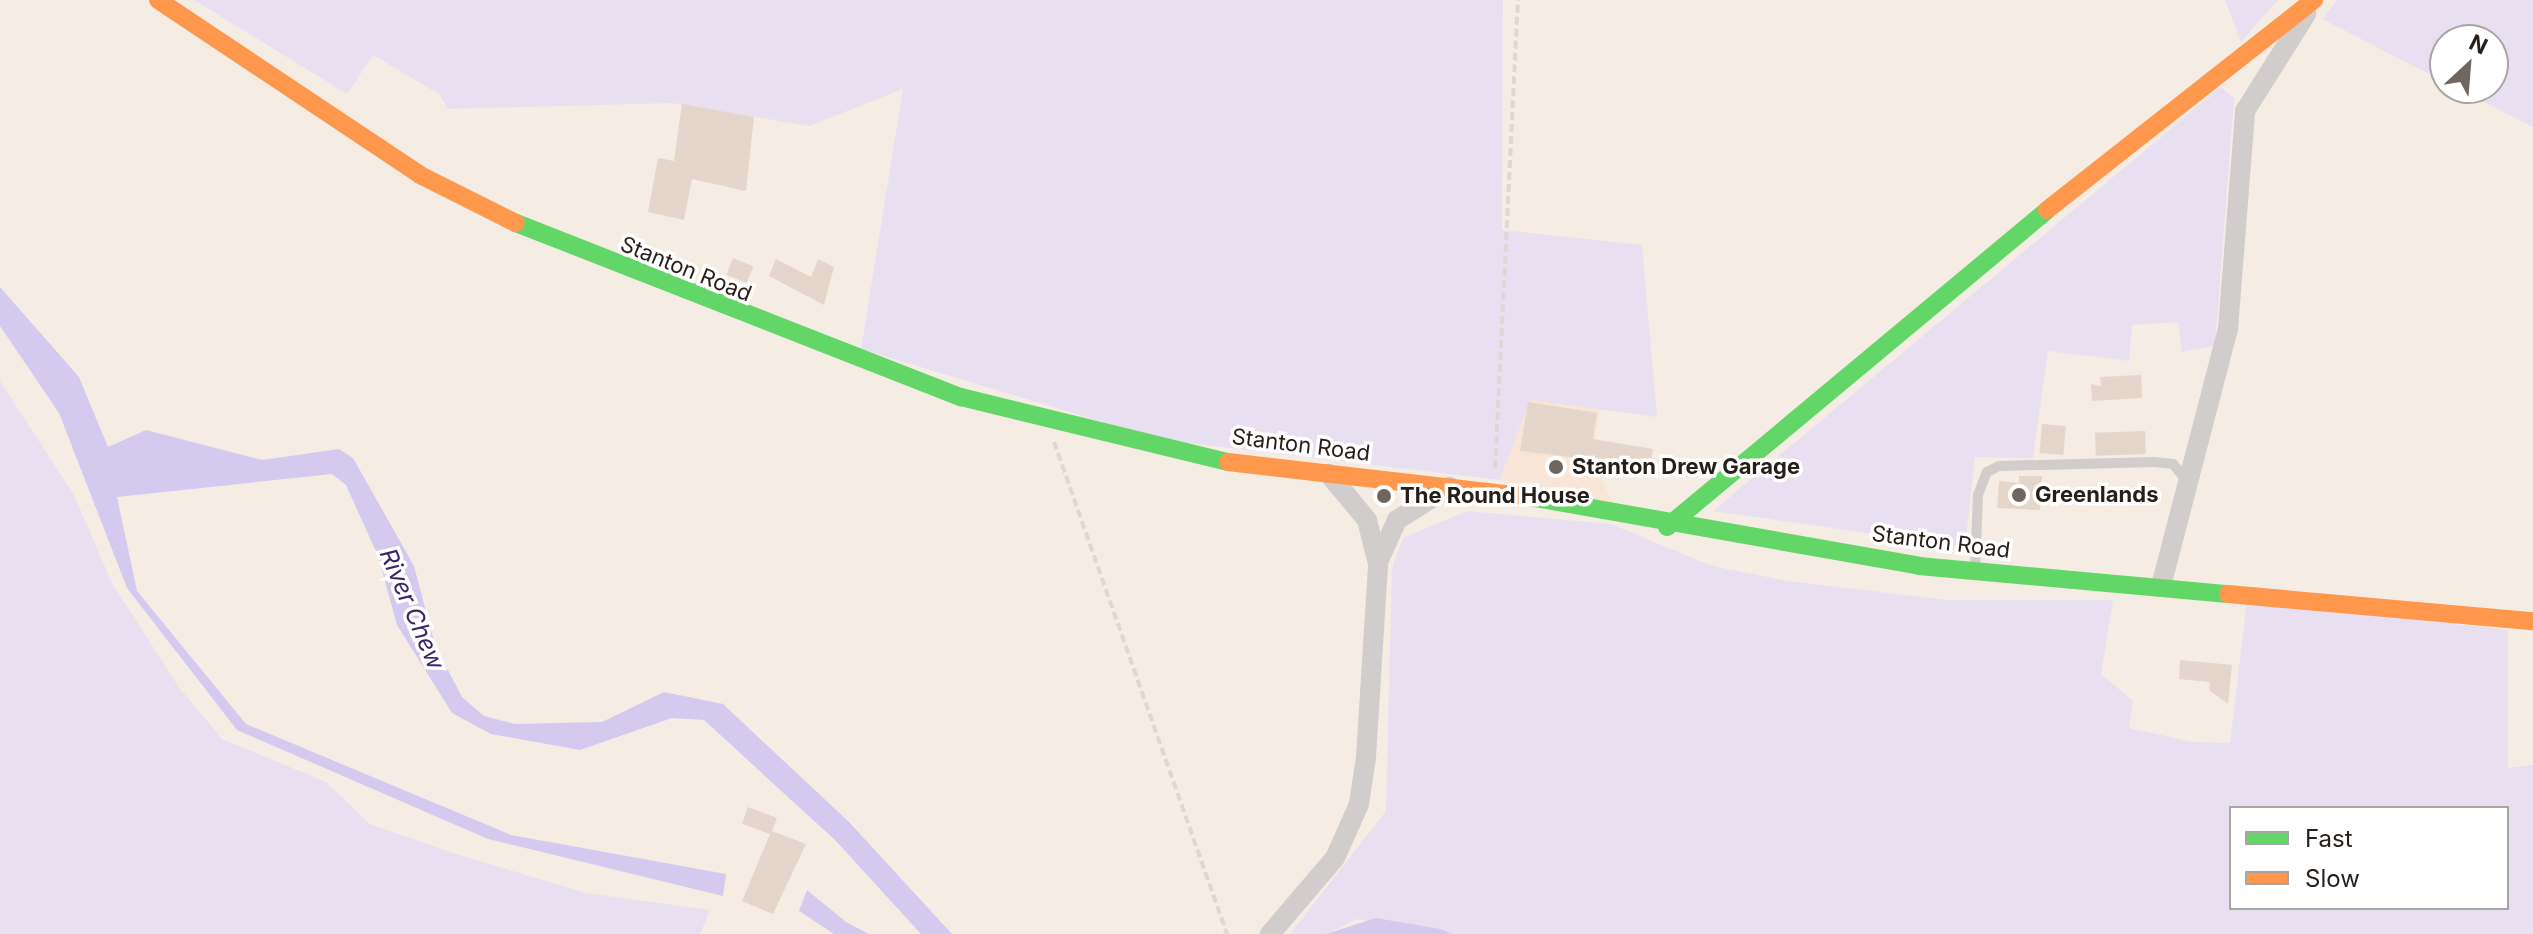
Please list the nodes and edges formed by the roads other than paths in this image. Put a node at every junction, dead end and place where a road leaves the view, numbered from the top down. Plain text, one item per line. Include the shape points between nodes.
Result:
1 (158, 0) edge
2 (2314, 0) edge
3 (1329, 474) junction
4 (2186, 480) junction
5 (1453, 485) junction
6 (1667, 527) junction
7 (1378, 564) junction
8 (1975, 572) junction
9 (2161, 586) junction
10 (2533, 621) edge
11 (1270, 934) edge

1 - 3 main road, Stanton Road via 420,175 494,215 843,357 1058,421 1238,464
2 - 4 street via 2245,111 2228,329
2 - 6 main road via 2030,224
3 - 5 main road, Stanton Road
3 - 7 street via 1367,520
4 - 8 lane via 2173,464 2154,462 1999,466 1987,472 1978,495
4 - 9 street
5 - 6 main road, Stanton Road
5 - 7 street via 1397,520 1383,538
6 - 8 main road, Stanton Road
7 - 11 street via 1359,804 1335,858
8 - 9 main road, Stanton Road
9 - 10 main road, Stanton Road

